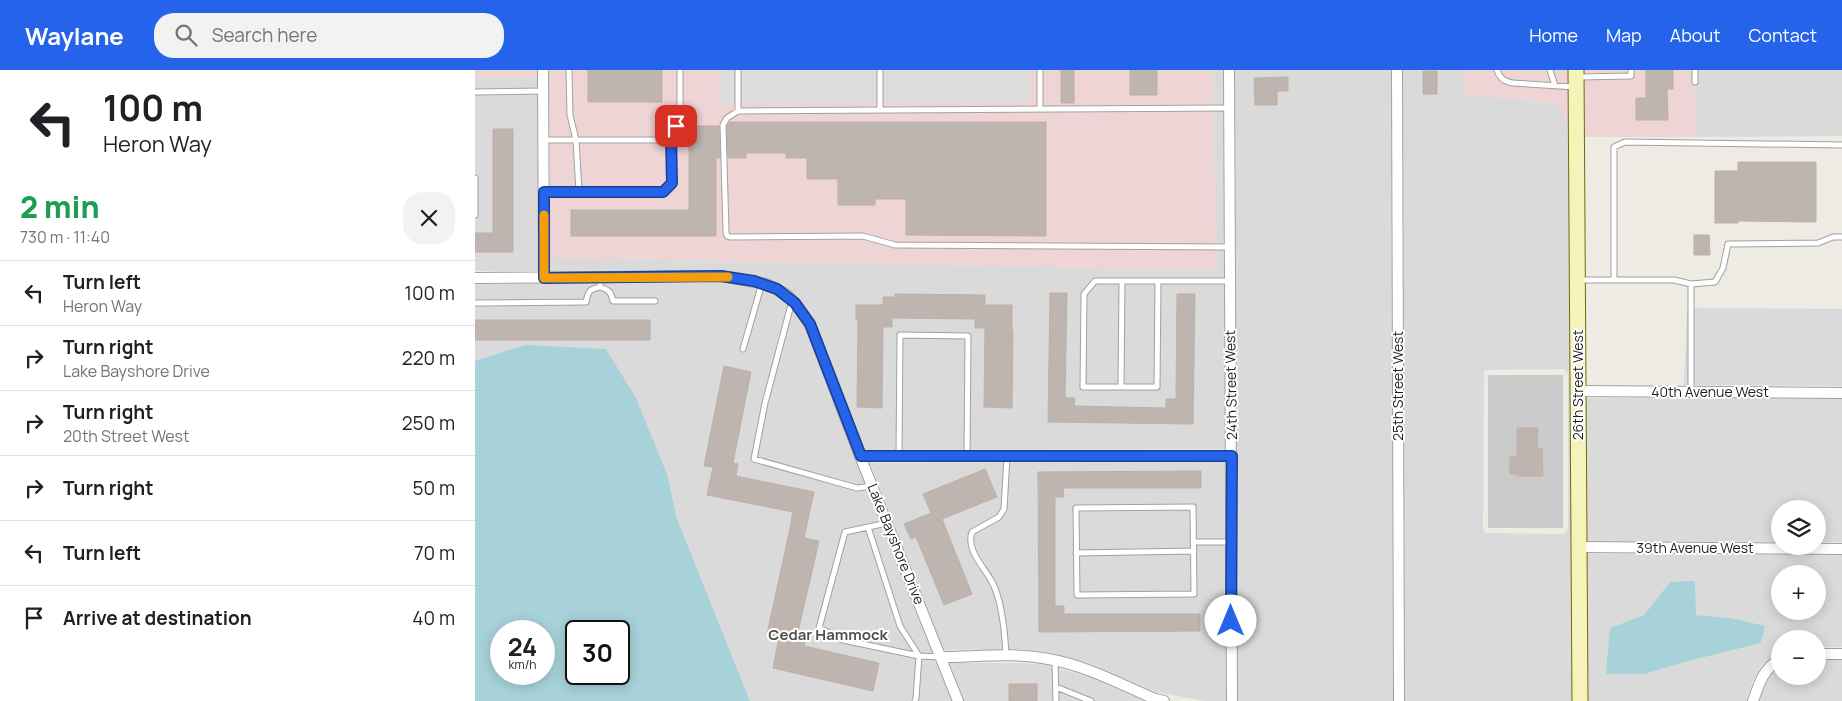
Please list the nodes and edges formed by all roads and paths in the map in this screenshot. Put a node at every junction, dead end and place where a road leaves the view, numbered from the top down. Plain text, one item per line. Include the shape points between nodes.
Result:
1 (543, 70) edge
2 (569, 70) edge
3 (680, 70) edge
4 (738, 70) edge
5 (880, 70) edge
6 (1040, 70) edge
7 (1229, 70) edge
8 (1397, 70) edge
9 (1497, 70) edge
10 (1550, 70) edge
11 (1631, 70) edge
12 (1695, 70) edge
13 (1576, 78) edge
14 (1695, 82) dead end
15 (1555, 86) junction
16 (543, 91) junction
17 (475, 92) edge
18 (1229, 108) junction
19 (1040, 109) junction
20 (880, 110) junction
21 (738, 111) junction
22 (544, 140) junction
23 (576, 140) junction
24 (671, 140) junction
25 (1842, 145) edge
26 (475, 178) edge
27 (544, 192) junction
28 (579, 192) junction
29 (475, 215) edge
30 (1842, 237) edge
31 (1229, 247) junction
32 (475, 278) edge
33 (544, 278) junction
34 (1577, 280) junction
35 (1614, 280) junction
36 (1122, 281) junction
37 (1230, 281) junction
38 (600, 282) junction
39 (1158, 282) junction
40 (762, 283) junction
41 (1691, 284) junction
42 (655, 301) dead end
43 (793, 301) junction
44 (475, 303) edge
45 (743, 349) dead end
46 (1121, 387) junction
47 (1578, 392) junction
48 (1691, 392) junction
49 (1842, 393) edge
50 (861, 456) junction
51 (899, 456) junction
52 (967, 456) junction
53 (1007, 456) junction
54 (1232, 456) junction
55 (872, 486) junction
56 (887, 523) junction
57 (868, 527) junction
58 (1193, 542) junction
59 (1231, 542) junction
60 (1578, 547) junction
61 (1842, 549) edge
62 (1193, 551) junction
63 (1077, 553) junction
64 (1826, 654) edge
65 (1842, 654) edge
66 (919, 656) junction
67 (1007, 656) junction
68 (941, 657) junction
69 (1055, 660) junction
70 (1771, 666) edge
71 (1055, 687) junction
72 (918, 700) edge
73 (958, 701) edge
74 (1056, 701) edge
75 (1091, 701) edge
76 (1164, 701) edge
77 (1232, 701) edge
78 (1399, 701) edge
79 (1579, 701) edge
80 (1753, 701) edge

1 - 16 street
2 - 23 lane via 570,115
3 - 24 lane via 680,112
4 - 21 lane
5 - 20 lane
6 - 19 lane
7 - 18 street, 24th Street West
8 - 78 street, 25th Street West
9 - 15 lane via 1505,81
10 - 15 lane
11 - 13 lane via 1631,76
12 - 14 lane
13 - 15 lane
13 - 34 street, 26th Street West
16 - 17 lane
16 - 22 street
18 - 19 lane
18 - 31 street, 24th Street West
19 - 20 lane
20 - 21 lane
21 - 31 lane via 723,125 727,236 863,236 895,245
22 - 23 lane
22 - 27 street
23 - 24 lane
23 - 28 lane
24 - 28 lane via 672,183 663,192
25 - 35 lane via 1625,142 1614,147
26 - 29 lane
27 - 28 lane
27 - 33 street
30 - 41 lane via 1818,243 1728,244 1723,268 1715,282
31 - 37 street, 24th Street West
32 - 33 street, Lake Bayshore Drive
33 - 38 street, Lake Bayshore Drive
34 - 35 lane
34 - 47 street, 26th Street West
35 - 41 lane via 1674,280
36 - 39 lane
36 - 46 lane
36 - 46 lane via 1095,281 1084,294 1083,387
37 - 39 lane
37 - 54 street, 24th Street West
38 - 40 street, Lake Bayshore Drive via 721,276
38 - 42 lane via 611,293 613,301
38 - 44 lane via 588,292 586,302
39 - 46 lane via 1157,387
40 - 43 street, Lake Bayshore Drive
40 - 45 lane
41 - 48 lane
43 - 50 street, Lake Bayshore Drive via 810,324
43 - 55 lane via 765,403 754,459 857,488
47 - 48 street, 40th Avenue West
47 - 60 street, 26th Street West
48 - 49 street, 40th Avenue West
50 - 51 street
50 - 55 street, Lake Bayshore Drive
51 - 52 street
51 - 52 lane via 900,335 968,336
52 - 53 street
53 - 54 street
53 - 67 lane via 1004,509 999,517 972,532 970,538 972,549 993,583 1005,624
54 - 59 street, 24th Street West
55 - 56 street, Lake Bayshore Drive
56 - 57 lane
56 - 68 street, Lake Bayshore Drive
57 - 66 lane via 900,626
57 - 66 lane via 845,532 819,628 843,640
58 - 59 lane
58 - 62 lane
58 - 63 lane via 1193,507 1076,508
59 - 77 street, 24th Street West
60 - 61 street, 39th Avenue West
60 - 79 street, 26th Street West
62 - 63 lane
62 - 63 lane via 1194,594 1077,595
64 - 65 street
66 - 68 lane
66 - 72 lane
67 - 68 street
67 - 69 street
68 - 73 street, Lake Bayshore Drive
69 - 71 lane
69 - 76 street via 1089,670
70 - 80 street via 1757,686
71 - 74 lane
71 - 75 lane

